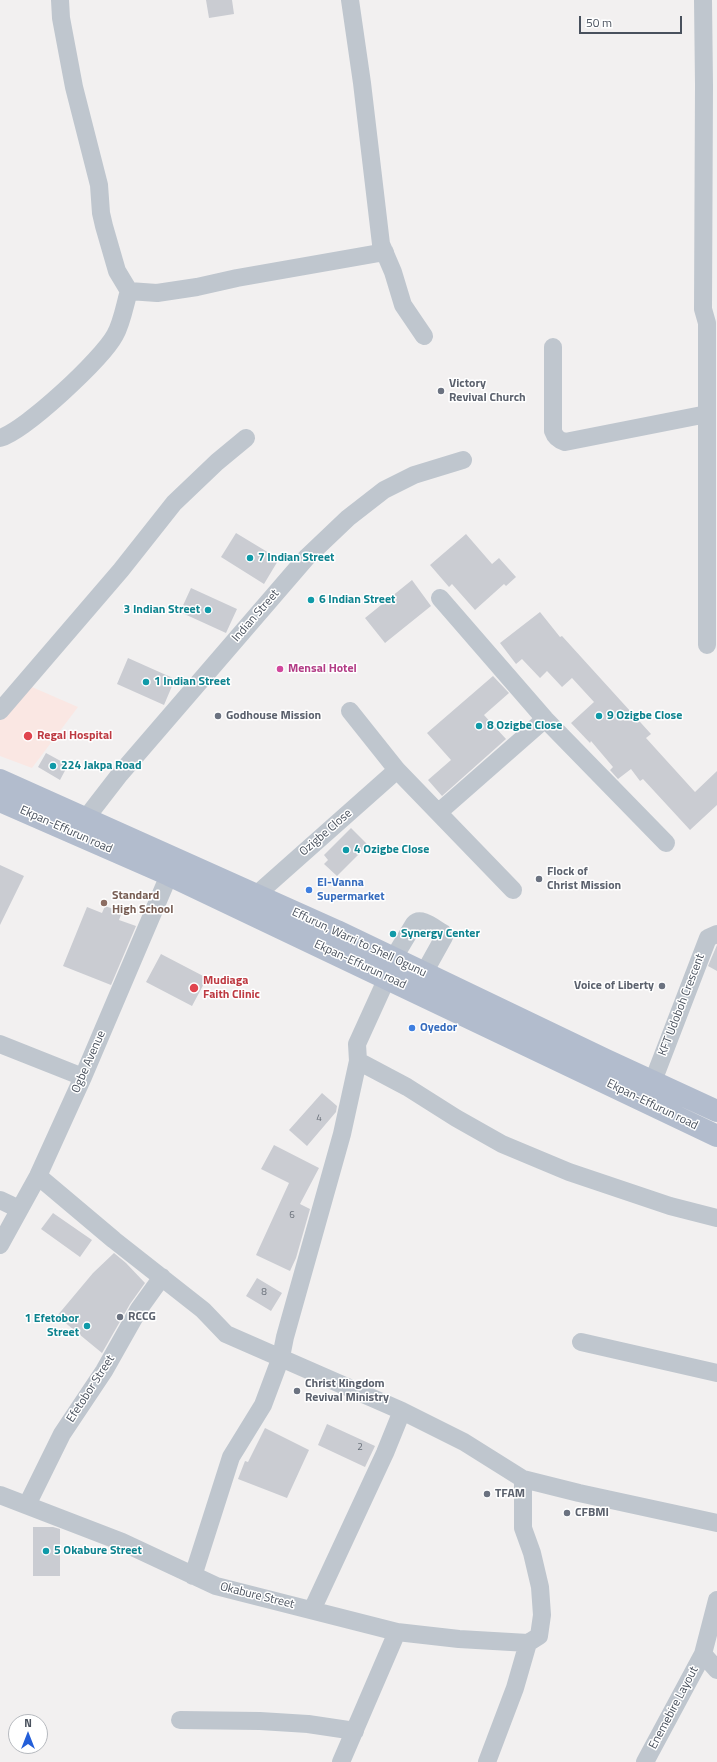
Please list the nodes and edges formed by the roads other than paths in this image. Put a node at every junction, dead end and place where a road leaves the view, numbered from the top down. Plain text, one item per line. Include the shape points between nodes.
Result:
1 (60, 0) edge
2 (350, 0) edge
3 (703, 0) edge
4 (385, 252) junction
5 (129, 291) junction
6 (712, 324) edge
7 (424, 336) dead end
8 (553, 347) dead end
9 (707, 414) junction
10 (0, 438) edge
11 (246, 438) dead end
12 (463, 460) dead end
13 (440, 598) dead end
14 (707, 645) dead end
15 (0, 711) edge
16 (350, 711) dead end
17 (545, 718) junction
18 (397, 770) junction
19 (0, 780) edge
20 (0, 801) edge
21 (439, 812) junction
22 (86, 818) junction
23 (666, 843) dead end
24 (169, 875) junction
25 (513, 890) dead end
26 (255, 896) junction
27 (717, 934) edge
28 (390, 968) junction
29 (424, 973) junction
30 (0, 1044) edge
31 (358, 1062) junction
32 (83, 1077) junction
33 (653, 1082) junction
34 (717, 1111) edge
35 (717, 1136) edge
36 (38, 1176) junction
37 (0, 1200) edge
38 (19, 1209) junction
39 (717, 1218) edge
40 (0, 1244) edge
41 (162, 1278) junction
42 (581, 1342) dead end
43 (282, 1357) junction
44 (717, 1373) edge
45 (402, 1411) junction
46 (523, 1479) junction
47 (0, 1495) edge
48 (27, 1505) junction
49 (717, 1523) edge
50 (192, 1576) junction
51 (717, 1600) edge
52 (312, 1610) junction
53 (397, 1632) junction
54 (528, 1643) junction
55 (703, 1654) junction
56 (717, 1670) edge
57 (180, 1720) dead end
58 (354, 1731) junction
59 (341, 1762) edge
60 (487, 1762) edge
61 (645, 1762) edge

1 - 5 street via 74,87 99,185 101,213 116,271
2 - 4 street via 380,236
3 - 6 street via 703,309
4 - 5 street via 158,293
4 - 7 street via 403,305
5 - 10 street via 116,334 96,359 48,405 10,435
6 - 9 street
8 - 9 street via 552,431 561,441
9 - 14 street
11 - 15 street via 174,503 121,570
12 - 22 street, Indian Street via 414,475 384,490 348,518 306,557 120,774
13 - 17 street
16 - 18 street
17 - 21 street
17 - 23 street
18 - 21 street
18 - 26 street, Ozigbe Close
19 - 22 main road, Effurun, Warri to Shell Ogunu
20 - 24 main road, Ekpan-Effurun road
21 - 25 street
22 - 26 main road, Effurun, Warri to Shell Ogunu
24 - 28 main road, Ekpan-Effurun road
24 - 32 street, Ogbe Avenue
26 - 28 main road, Effurun, Warri to Shell Ogunu via 337,931
27 - 33 street, KFT Udoboh Crescent via 708,938
28 - 29 main road, Effurun, Warri to Shell Ogunu
28 - 29 street via 414,924 421,921 443,933 444,937
28 - 31 street via 357,1044
28 - 35 main road, Ekpan-Effurun road
29 - 33 main road, Effurun, Warri to Shell Ogunu
30 - 32 street
31 - 39 street via 407,1087 502,1144 569,1172 670,1206
31 - 43 street via 342,1134 285,1336
32 - 36 street, Ogbe Avenue
33 - 34 main road, Effurun, Warri to Shell Ogunu
36 - 38 street, Ogbe Avenue
36 - 41 street
37 - 38 street
38 - 40 street, Ogbe Avenue
41 - 43 street via 203,1310 226,1334
41 - 48 street, Efetobor Street via 139,1309 104,1371 62,1434
42 - 44 street
43 - 45 street
43 - 50 street via 263,1405 231,1457
45 - 46 street via 464,1442
45 - 52 street
46 - 49 street
46 - 54 street via 523,1528 540,1587 542,1614 539,1636
47 - 48 street, Okabure Street
48 - 50 street, Okabure Street via 122,1542
50 - 52 street, Okabure Street via 216,1586
51 - 55 street, Enemebire Layout
52 - 53 street, Okabure Street
53 - 54 street, Okabure Street
53 - 58 street
54 - 60 street via 515,1688
55 - 56 street
55 - 61 street, Enemebire Layout
57 - 58 street via 308,1724
58 - 59 street

